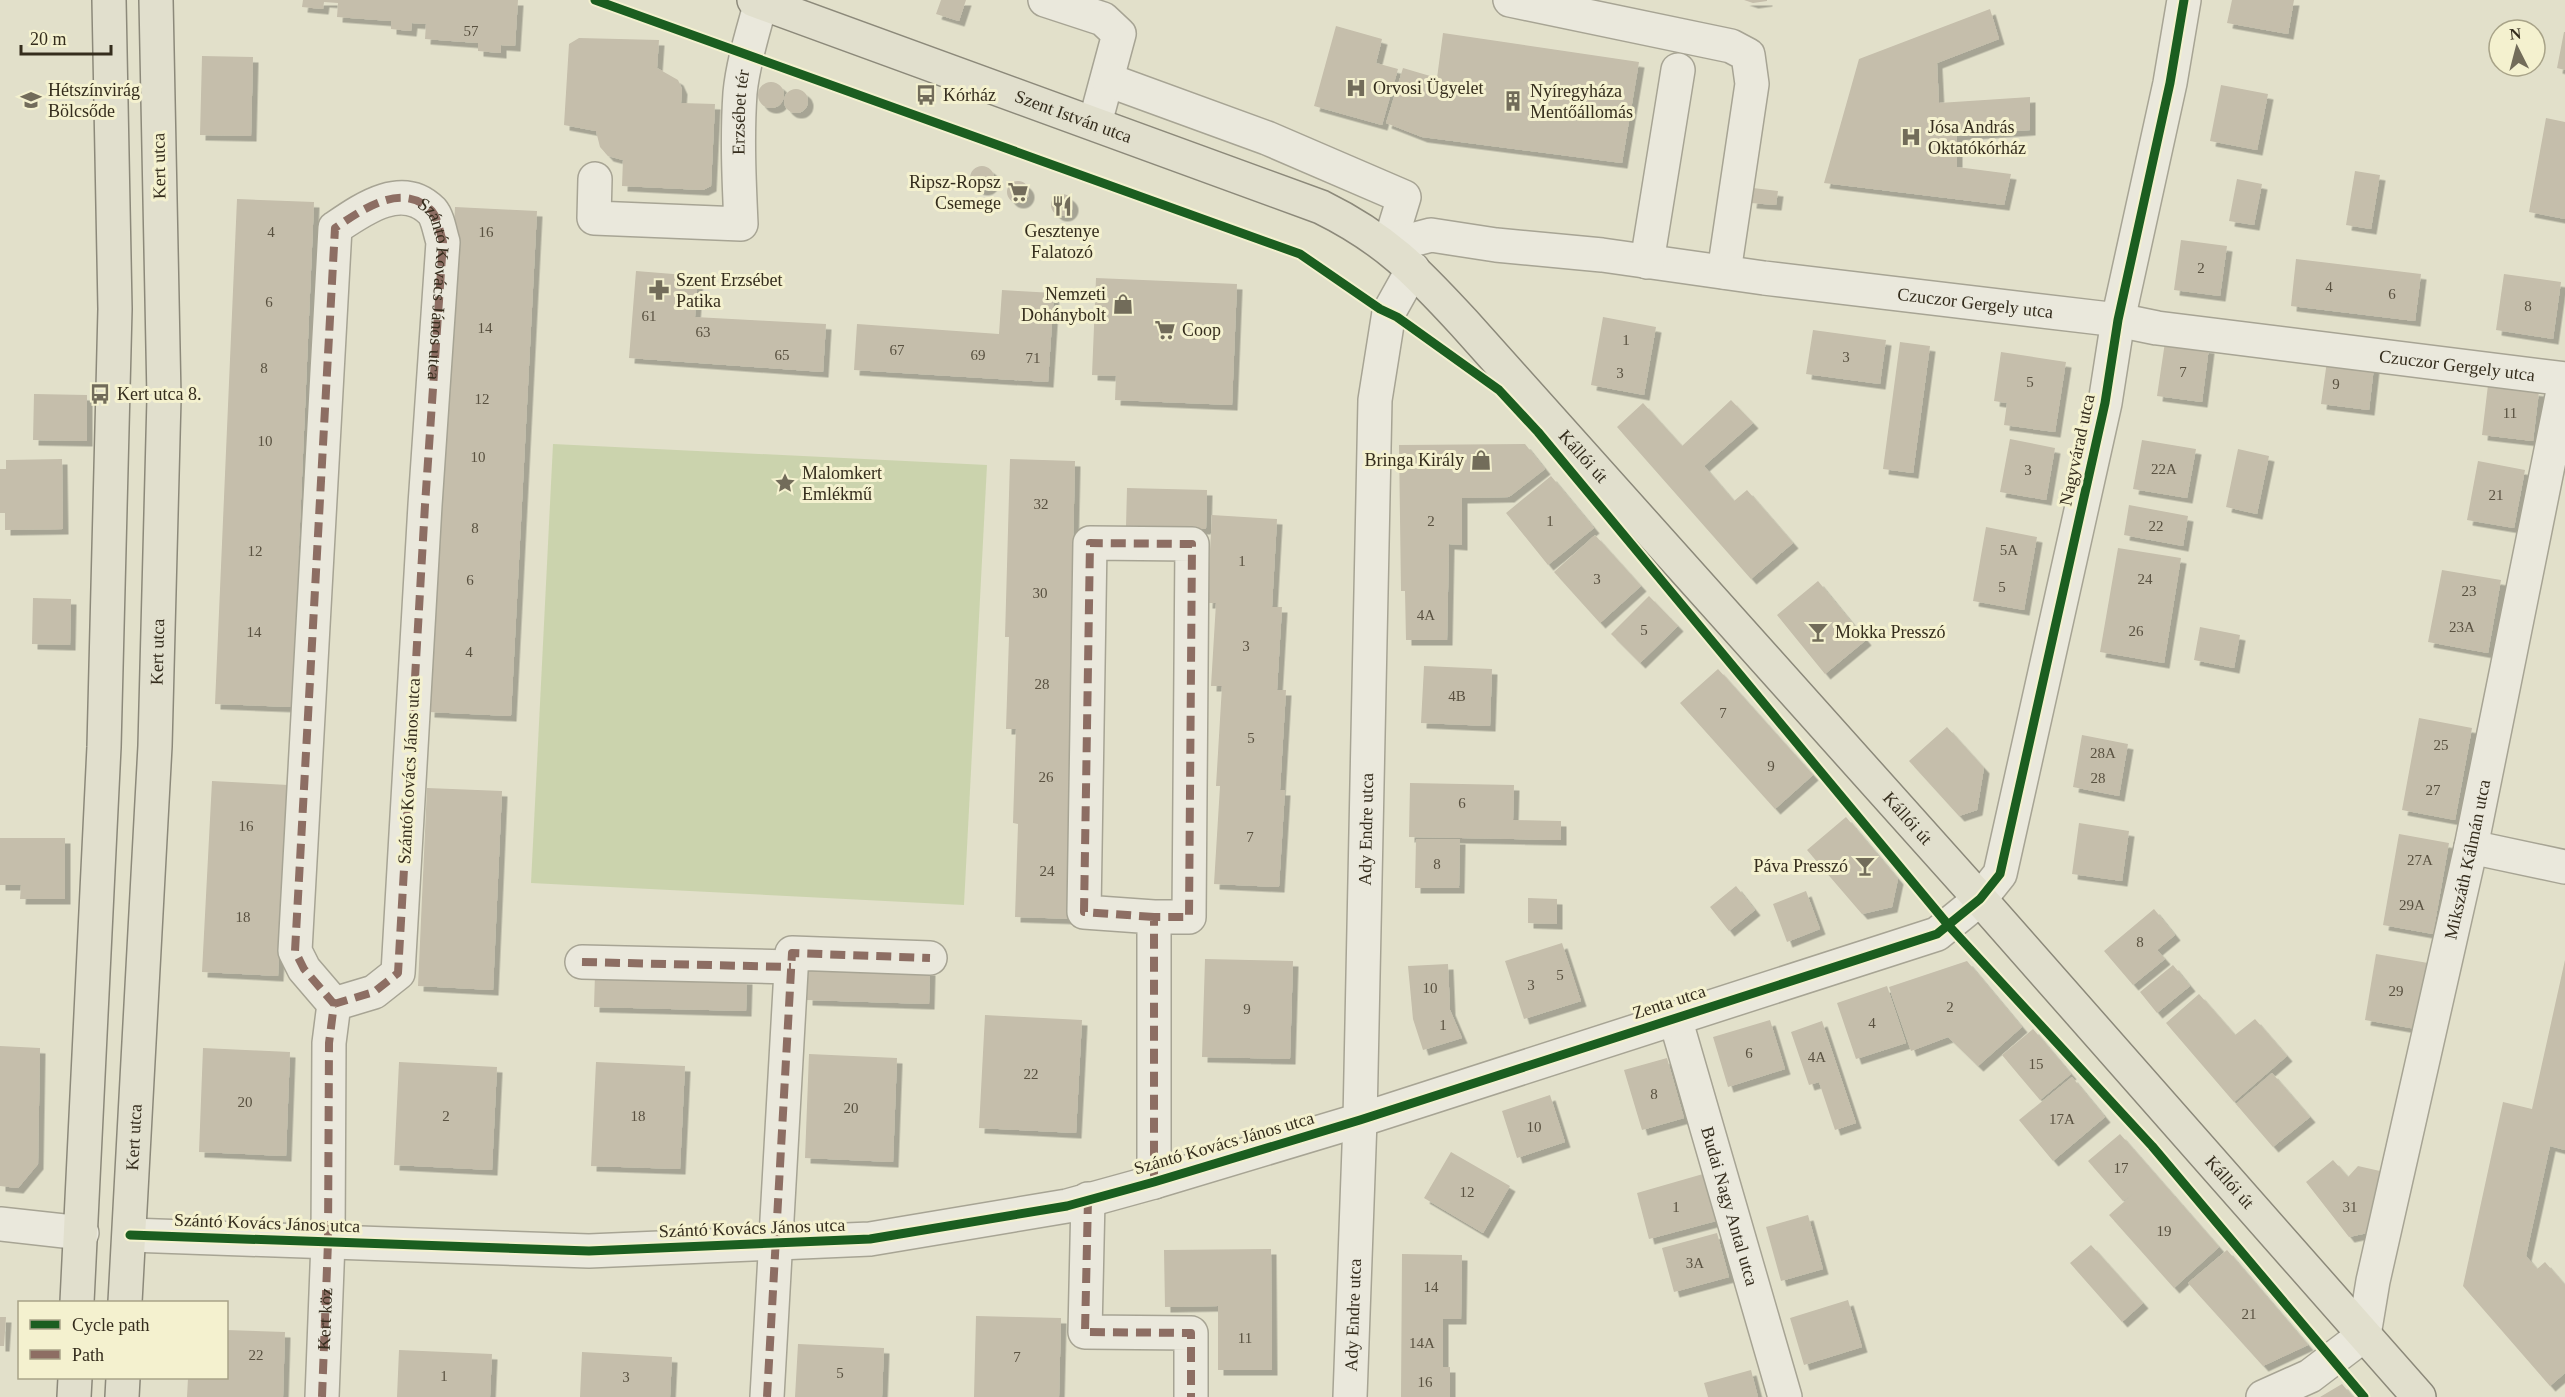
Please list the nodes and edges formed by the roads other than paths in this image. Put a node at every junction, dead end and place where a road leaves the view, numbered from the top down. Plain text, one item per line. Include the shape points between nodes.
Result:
1 (110, 0) edge
2 (156, 0) edge
3 (1045, 0) edge
4 (1510, 0) edge
5 (2184, 0) edge
6 (758, 1) edge
7 (1678, 70) dead end
8 (1108, 80) junction
9 (1095, 123) junction
10 (595, 179) dead end
11 (1389, 246) junction
12 (1647, 262) junction
13 (1413, 269) junction
14 (1724, 272) junction
15 (2118, 320) junction
16 (2565, 380) edge
17 (2471, 847) junction
18 (2565, 867) edge
19 (1980, 899) junction
20 (1154, 917) junction
21 (930, 958) dead end
22 (582, 962) dead end
23 (791, 968) junction
24 (334, 1004) junction
25 (1675, 1018) junction
26 (1360, 1120) junction
27 (1154, 1182) junction
28 (1088, 1200) junction
29 (0, 1224) edge
30 (82, 1233) junction
31 (130, 1235) junction
32 (328, 1242) junction
33 (777, 1243) junction
34 (77, 1301) edge
35 (126, 1301) edge
36 (2364, 1335) junction
37 (75, 1379) edge
38 (123, 1379) edge
39 (74, 1397) edge
40 (122, 1397) edge
41 (322, 1397) edge
42 (767, 1397) edge
43 (1191, 1397) edge
44 (1350, 1397) edge
45 (1785, 1397) edge
46 (2263, 1397) edge
47 (2419, 1397) edge

1 - 30 main road via 115,309 104,747
2 - 31 main road, Kert utca via 164,398 155,746
3 - 8 street via 1103,19 1119,34
4 - 14 street via 1731,46 1748,55 1752,84
5 - 15 street, Nagyvárad utca via 2170,83
6 - 9 main road, Szent István utca
6 - 10 street, Erzsébet tér via 740,92 741,224 594,218
7 - 12 street
8 - 9 street
8 - 11 street via 1267,138 1404,197
9 - 11 main road, Szent István utca via 1321,207
11 - 12 street, Czuczor Gergely utca via 1431,235
11 - 13 main road, Kállói út
12 - 14 street, Czuczor Gergely utca
13 - 19 main road, Kállói út
13 - 26 street, Ady Endre utca via 1389,312 1375,399
14 - 15 street, Czuczor Gergely utca
15 - 16 street, Czuczor Gergely utca
15 - 19 street, Nagyvárad utca via 2104,403 2000,874
16 - 17 street, Mikszáth Kálmán utca
17 - 18 street
17 - 36 street, Mikszáth Kálmán utca via 2375,1270
19 - 25 street, Zenta utca via 1936,934
19 - 36 main road, Kállói út
20 - 20 street via 1188,917 1192,544 1090,543 1084,912
20 - 27 street
21 - 23 street via 792,953
22 - 23 street
23 - 33 street
24 - 24 street, Szántó Kovács János utca via 304,969 295,951 335,228 386,198 415,199 434,212 443,242 398,973 374,992
24 - 32 street, Szántó Kovács János utca via 329,1043
25 - 26 street, Zenta utca
25 - 45 street, Budai Nagy Antal utca
26 - 27 street, Szántó Kovács János utca
26 - 44 street, Ady Endre utca
27 - 28 street, Szántó Kovács János utca
28 - 33 street, Szántó Kovács János utca via 870,1239
28 - 43 street via 1085,1332 1191,1333
29 - 30 street
30 - 34 main road
31 - 32 street, Szántó Kovács János utca
31 - 35 main road, Kert utca
32 - 33 street, Szántó Kovács János utca via 589,1251
32 - 41 street, Kert köz
33 - 42 street
36 - 46 street via 2310,1376
36 - 47 main road, Kállói út
37 - 39 main road
38 - 40 main road

